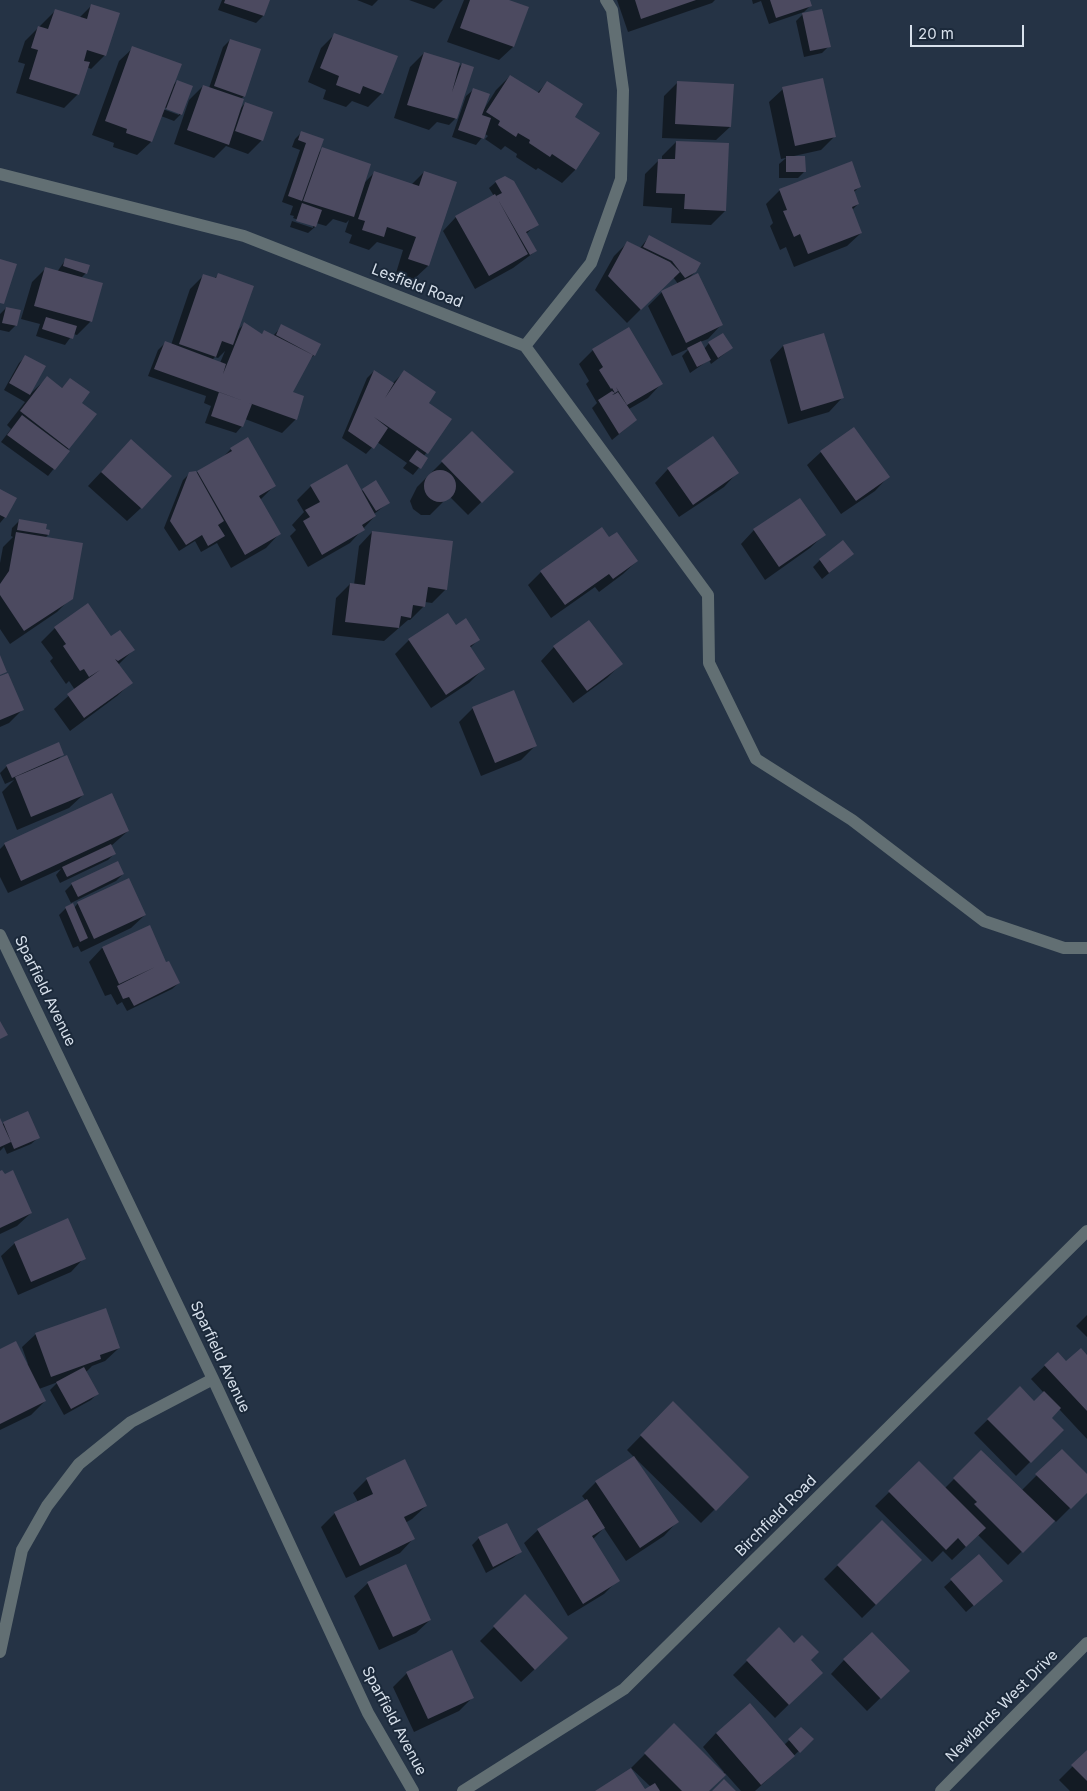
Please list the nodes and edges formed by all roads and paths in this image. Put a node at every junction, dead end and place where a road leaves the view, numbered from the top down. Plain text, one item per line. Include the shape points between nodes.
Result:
1 (606, 0) edge
2 (0, 174) edge
3 (525, 346) junction
4 (0, 935) edge
5 (1087, 948) edge
6 (1087, 1232) edge
7 (213, 1379) junction
8 (1087, 1643) edge
9 (0, 1652) edge
10 (413, 1791) edge
11 (463, 1791) edge
12 (940, 1791) edge

1 - 3 street via 612,10 624,90 621,179 591,264
2 - 3 street, Lesfield Road via 244,236
3 - 5 street via 708,596 709,663 756,759 852,820 984,921 1064,948
4 - 7 street, Sparfield Avenue
6 - 11 street, Birchfield Road via 624,1689
7 - 9 street via 132,1422 79,1464 47,1506 22,1550
7 - 10 street, Sparfield Avenue via 368,1713
8 - 12 street, Newlands West Drive

